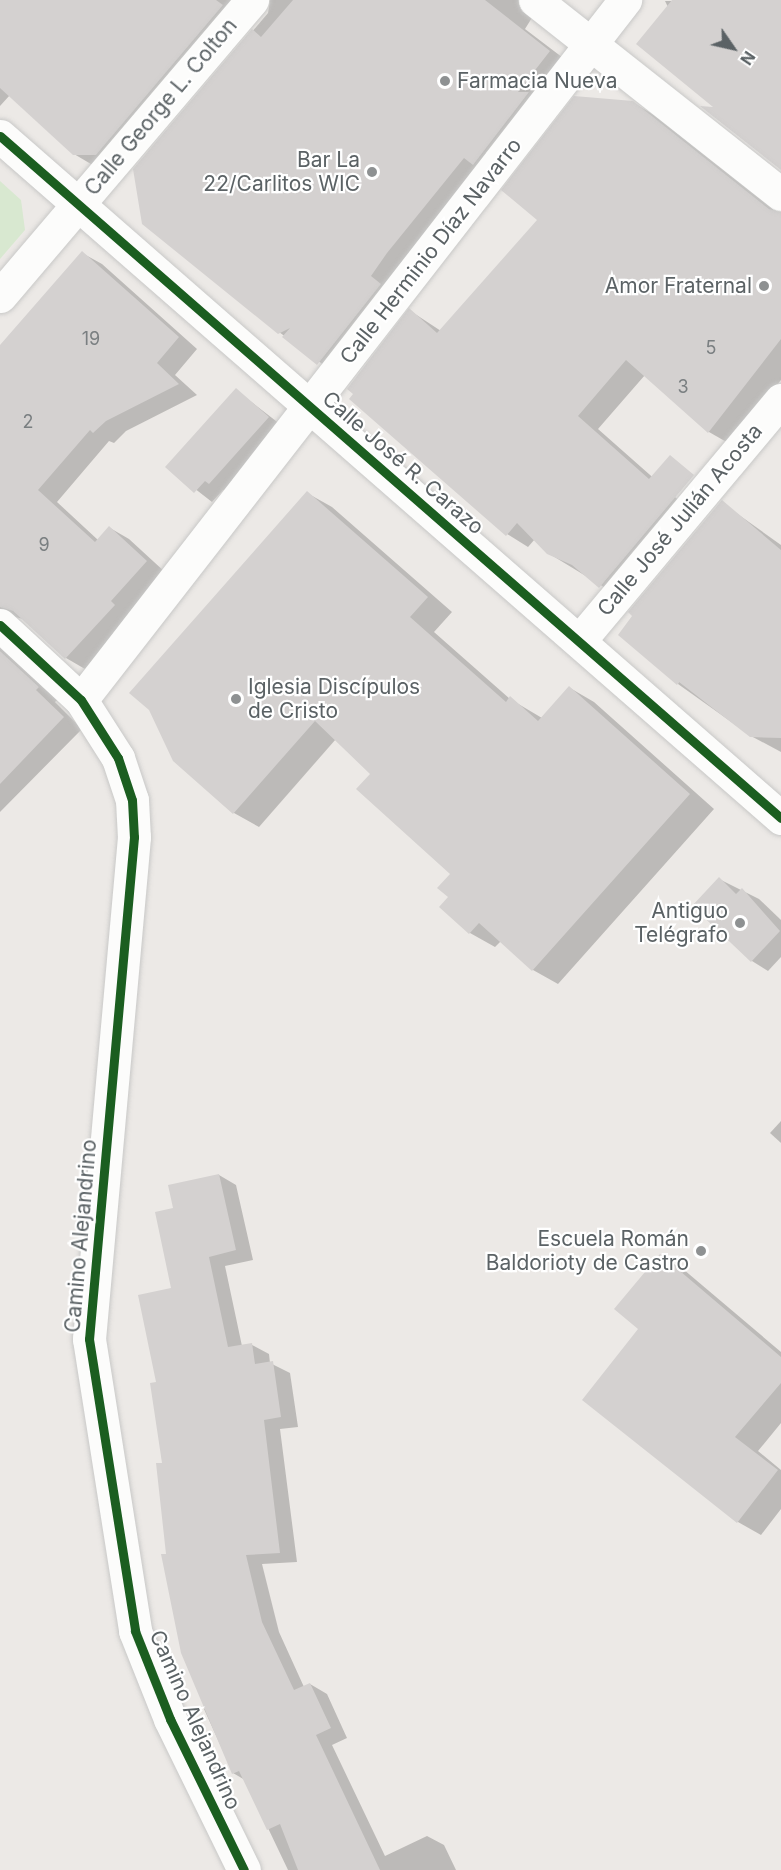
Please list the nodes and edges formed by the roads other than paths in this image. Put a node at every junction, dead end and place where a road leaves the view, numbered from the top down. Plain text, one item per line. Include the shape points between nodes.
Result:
1 (252, 0) edge
2 (535, 0) edge
3 (625, 0) edge
4 (591, 44) junction
5 (0, 136) edge
6 (781, 194) edge
7 (78, 206) junction
8 (0, 296) edge
9 (781, 400) edge
10 (311, 408) junction
11 (0, 625) edge
12 (580, 640) junction
13 (81, 700) junction
14 (781, 818) edge
15 (244, 1870) edge

1 - 7 street, Calle George L. Colton
2 - 4 street
3 - 4 street, Calle Herminio Díaz Navarro
4 - 6 street
4 - 10 street, Calle Herminio Díaz Navarro
5 - 7 street, Calle José R. Carazo
7 - 8 street, Calle George L. Colton
7 - 10 street, Calle José R. Carazo
9 - 12 street, Calle José Julián Acosta
10 - 12 street, Calle José R. Carazo
10 - 13 street, Calle Herminio Díaz Navarro
11 - 13 street, Camino Alejandrino
12 - 14 street, Calle José R. Carazo
13 - 15 street, Camino Alejandrino via 118,758 132,800 134,837 89,1339 135,1631 170,1719

